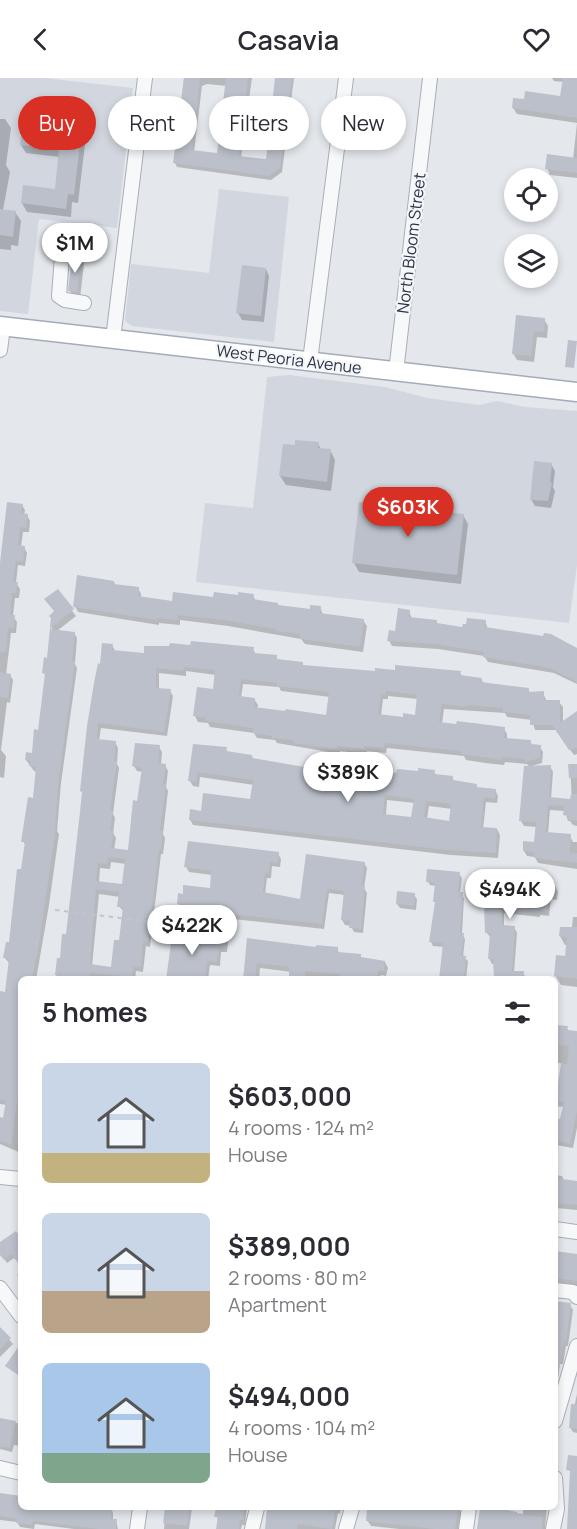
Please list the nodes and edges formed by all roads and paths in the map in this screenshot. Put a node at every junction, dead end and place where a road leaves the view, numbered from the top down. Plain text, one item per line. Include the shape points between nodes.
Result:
1 (145, 78) edge
2 (345, 78) edge
3 (430, 78) edge
4 (90, 248) dead end
5 (84, 303) dead end
6 (1, 327) edge
7 (113, 339) junction
8 (0, 350) edge
9 (310, 362) junction
10 (396, 372) junction
11 (577, 392) edge
12 (55, 910) dead end
13 (162, 926) dead end
14 (0, 1177) edge
15 (18, 1179) edge
16 (558, 1229) edge
17 (577, 1232) edge
18 (0, 1288) edge
19 (558, 1290) edge
20 (577, 1297) edge
21 (18, 1312) edge
22 (577, 1346) edge
23 (558, 1411) edge
24 (0, 1468) edge
25 (18, 1472) edge
26 (140, 1510) edge
27 (257, 1510) edge
28 (351, 1510) edge
29 (469, 1510) edge
30 (557, 1510) edge
31 (137, 1529) edge
32 (252, 1529) edge
33 (346, 1529) edge
34 (466, 1529) edge
35 (553, 1529) edge

1 - 7 street
2 - 9 street
3 - 10 street, North Bloom Street
4 - 5 street via 66,247 62,256 59,296
6 - 7 main road, West Peoria Avenue
6 - 8 street
7 - 9 main road, West Peoria Avenue
9 - 10 main road, West Peoria Avenue
10 - 11 main road, West Peoria Avenue
12 - 13 path
14 - 15 street
16 - 17 street
18 - 21 street
19 - 20 street via 573,1292
22 - 23 street
24 - 25 street
26 - 31 street
27 - 32 street
28 - 33 street
29 - 34 street
30 - 35 street

